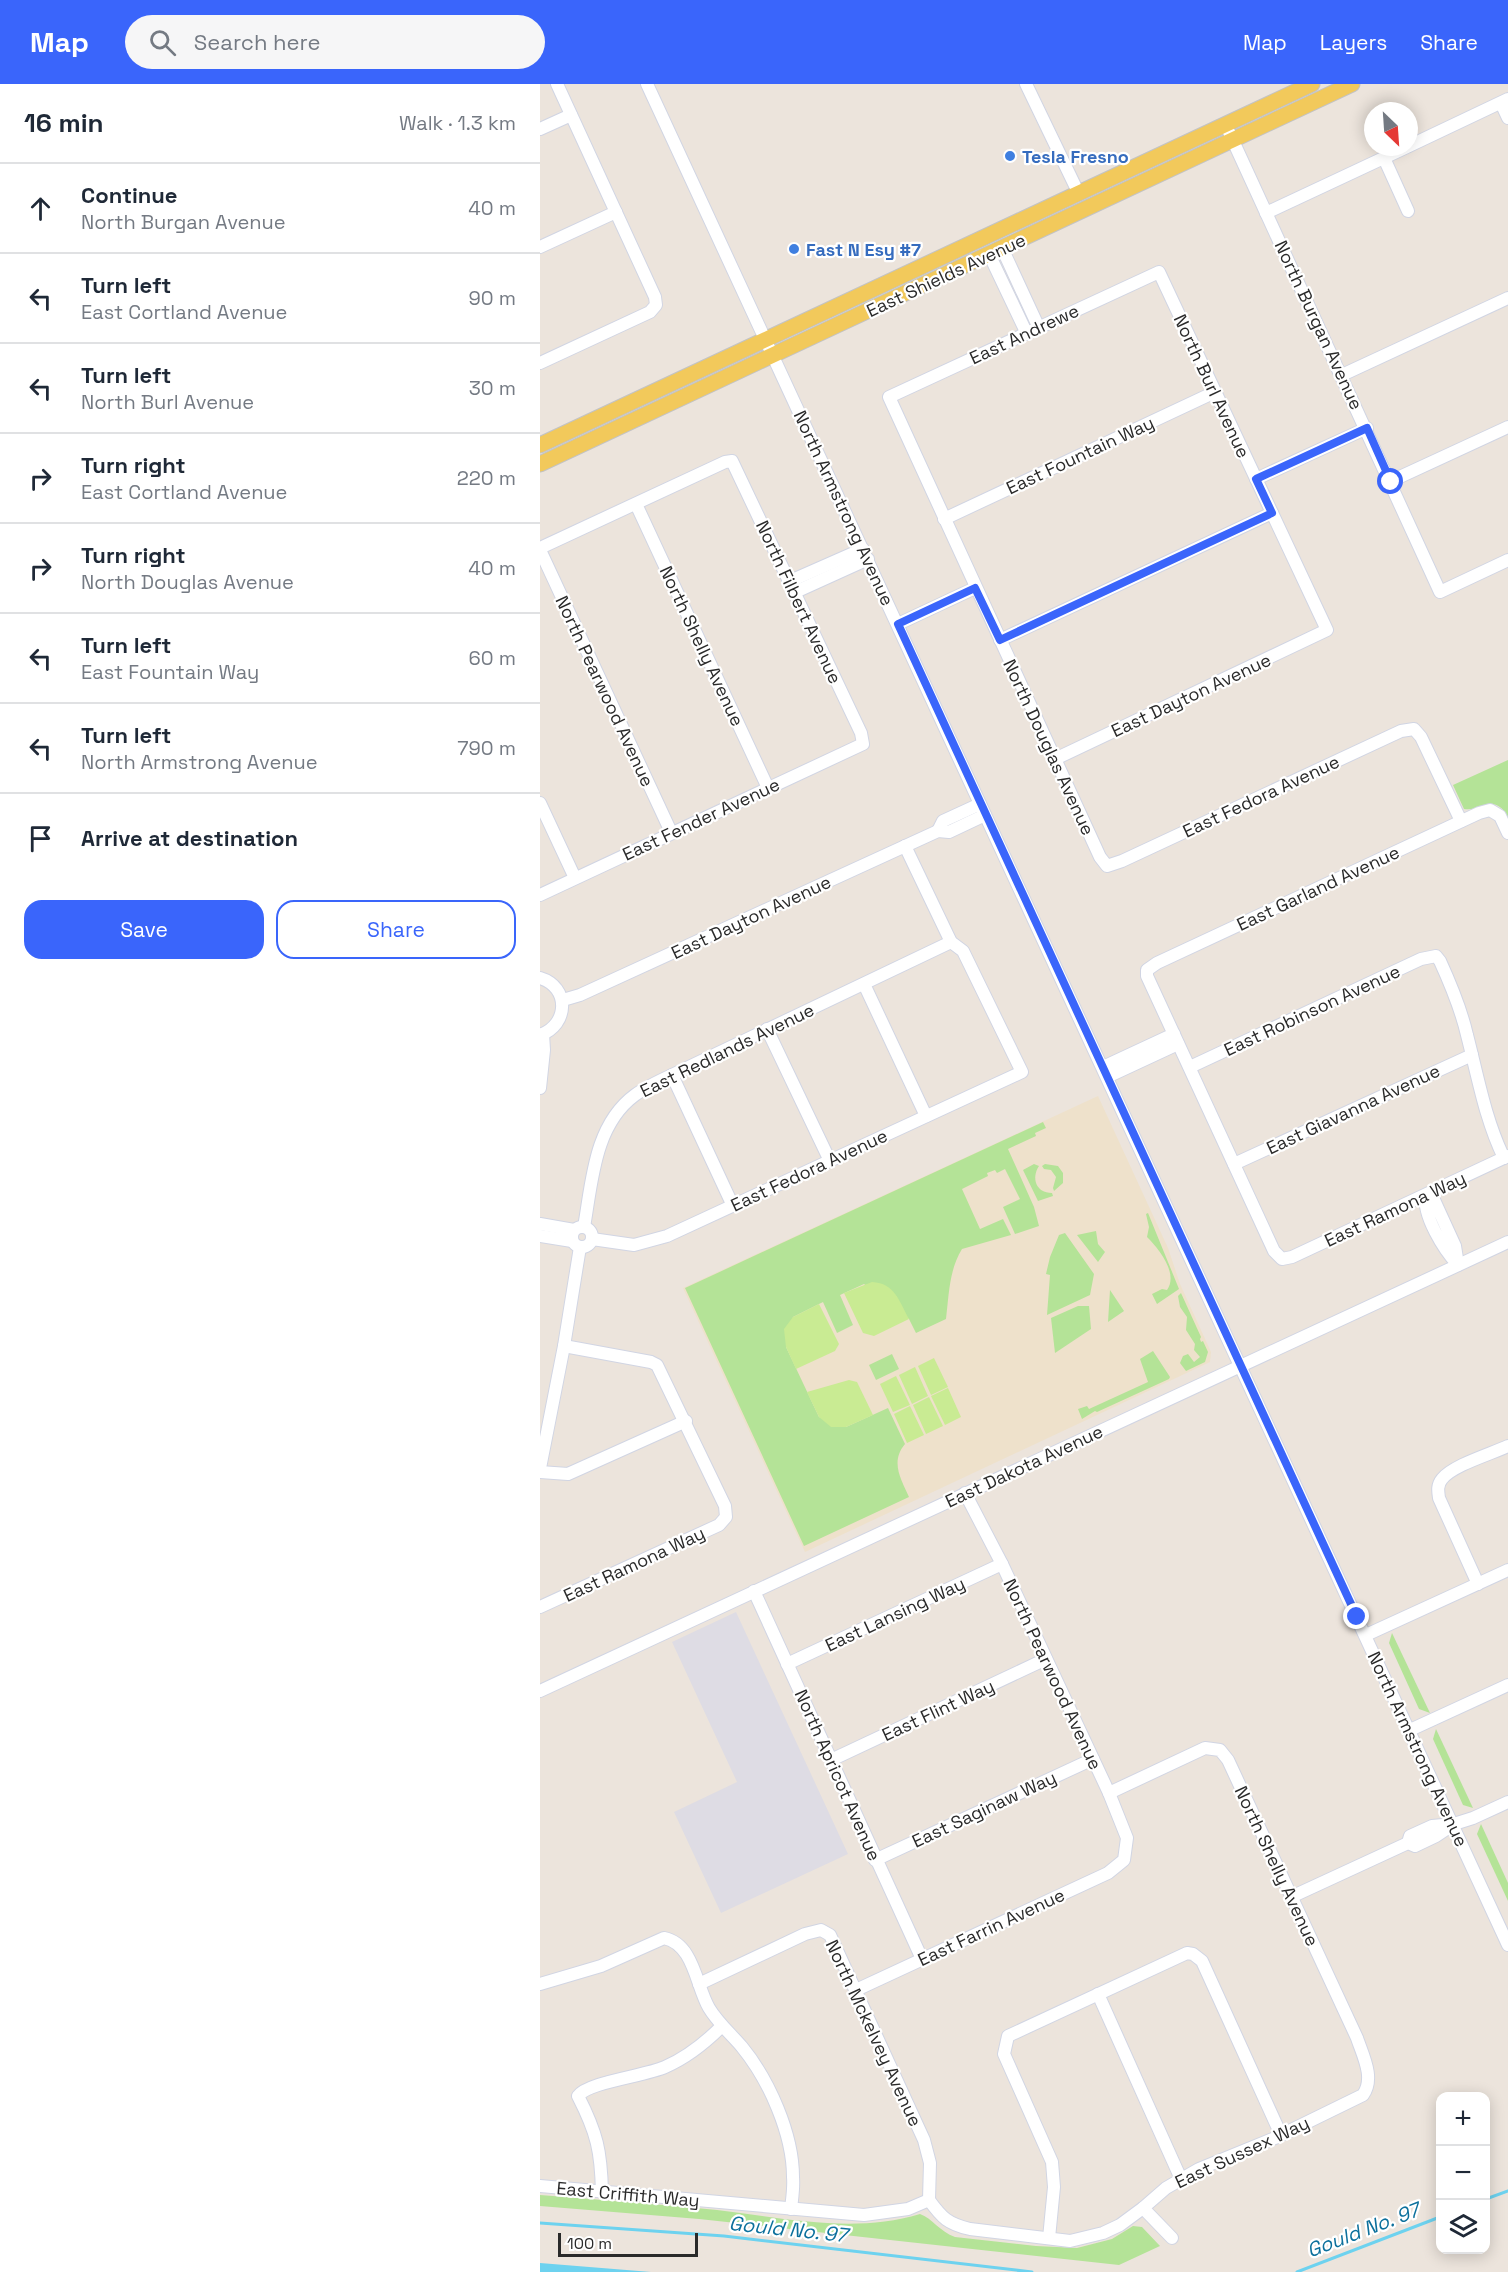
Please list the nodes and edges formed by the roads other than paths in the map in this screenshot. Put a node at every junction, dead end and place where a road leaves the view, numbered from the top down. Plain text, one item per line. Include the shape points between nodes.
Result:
1 (557, 84) edge
2 (647, 84) edge
3 (1026, 84) edge
4 (1312, 84) edge
5 (1352, 84) edge
6 (1504, 101) edge
7 (571, 115) junction
8 (1508, 118) edge
9 (1226, 124) junction
10 (540, 129) edge
11 (1233, 141) junction
12 (1418, 141) edge
13 (1388, 156) edge
14 (1384, 158) junction
15 (1079, 194) junction
16 (1408, 211) dead end
17 (616, 212) junction
18 (1266, 213) junction
19 (540, 247) edge
20 (996, 251) junction
21 (1160, 272) joint
22 (1508, 298) edge
23 (1040, 328) junction
24 (1027, 334) junction
25 (766, 339) junction
26 (774, 356) junction
27 (540, 363) edge
28 (1342, 375) junction
29 (1215, 392) junction
30 (889, 397) joint
31 (1508, 427) edge
32 (1367, 428) junction
33 (540, 445) edge
34 (540, 464) edge
35 (1256, 479) junction
36 (1391, 482) junction
37 (636, 504) junction
38 (1272, 513) junction
39 (944, 519) junction
40 (540, 549) edge
41 (865, 554) junction
42 (1508, 560) edge
43 (791, 588) junction
44 (975, 588) junction
45 (898, 624) junction
46 (1327, 630) joint
47 (1000, 640) junction
48 (863, 744) joint
49 (1055, 759) junction
50 (768, 788) junction
51 (540, 803) edge
52 (983, 809) junction
53 (1461, 821) junction
54 (670, 832) junction
55 (1508, 833) edge
56 (905, 846) junction
57 (1107, 866) joint
58 (575, 878) junction
59 (540, 895) edge
60 (951, 942) junction
61 (540, 978) edge
62 (864, 984) junction
63 (563, 1000) junction
64 (767, 1029) junction
65 (542, 1035) edge
66 (1176, 1039) junction
67 (1472, 1055) junction
68 (1190, 1068) junction
69 (1105, 1072) junction
70 (672, 1075) junction
71 (540, 1088) edge
72 (926, 1116) junction
73 (1506, 1157) edge
74 (830, 1161) junction
75 (1234, 1164) junction
76 (1425, 1195) junction
77 (733, 1206) junction
78 (540, 1224) edge
79 (540, 1236) edge
80 (577, 1236) junction
81 (1508, 1242) edge
82 (1458, 1265) junction
83 (564, 1346) junction
84 (1241, 1366) junction
85 (686, 1421) junction
86 (1508, 1446) edge
87 (540, 1470) edge
88 (965, 1493) junction
89 (1002, 1564) junction
90 (1508, 1570) edge
91 (1478, 1584) junction
92 (754, 1591) junction
93 (540, 1607) edge
94 (1366, 1635) junction
95 (1046, 1659) junction
96 (788, 1664) junction
97 (1508, 1685) edge
98 (540, 1691) edge
99 (1410, 1730) junction
100 (1093, 1759) junction
101 (831, 1760) junction
102 (1108, 1793) junction
103 (1508, 1802) edge
104 (1454, 1824) junction
105 (875, 1860) junction
106 (1124, 1860) joint
107 (1291, 1896) junction
108 (1503, 1921) edge
109 (1508, 1945) edge
110 (922, 1959) junction
111 (540, 1984) edge
112 (699, 1984) junction
113 (856, 1990) junction
114 (1098, 1994) junction
115 (722, 2026) junction
116 (1363, 2095) joint
117 (1281, 2135) junction
118 (1181, 2180) junction
119 (540, 2186) edge
120 (602, 2192) junction
121 (929, 2200) junction
122 (1143, 2208) junction
123 (791, 2209) junction
124 (1049, 2238) junction
125 (1172, 2238) dead end

1 - 7 street
2 - 25 street, North Armstrong Avenue
3 - 15 street
4 - 9 main road, East Shields Avenue
5 - 11 main road, East Shields Avenue
6 - 8 street
6 - 12 street
7 - 10 street
7 - 17 street
9 - 11 street, North Burgan Avenue
9 - 15 main road, East Shields Avenue
11 - 18 street, North Burgan Avenue
11 - 20 main road, East Shields Avenue
13 - 14 street
14 - 16 street
14 - 18 street
15 - 25 main road, East Shields Avenue
17 - 19 street
17 - 27 street via 656,305 650,312
18 - 28 street, North Burgan Avenue
20 - 23 street
20 - 24 street
20 - 26 main road, East Shields Avenue
21 - 23 street, East Andrewe
21 - 29 street, North Burl Avenue
22 - 28 street
23 - 24 street, East Andrewe
24 - 30 street, East Andrewe
25 - 26 street, North Armstrong Avenue
25 - 33 main road, East Shields Avenue
26 - 34 main road, East Shields Avenue
26 - 41 street, North Armstrong Avenue
28 - 32 street, North Burgan Avenue
29 - 35 street, North Burl Avenue
29 - 39 street, East Fountain Way
30 - 39 street, North Douglas Avenue
31 - 36 street
32 - 35 street
32 - 36 street, North Burgan Avenue
35 - 38 street, North Burl Avenue
36 - 42 street, North Burgan Avenue via 1440,592
37 - 40 street
37 - 43 street, North Filbert Avenue via 732,461
37 - 50 street, North Shelly Avenue
38 - 46 street, North Burl Avenue
38 - 47 street
39 - 44 street, North Douglas Avenue
40 - 54 street, North Pearwood Avenue
41 - 43 street
41 - 45 street, North Armstrong Avenue
43 - 48 street, North Filbert Avenue
44 - 45 street
44 - 47 street, North Douglas Avenue
45 - 52 street, North Armstrong Avenue
46 - 49 street, East Dayton Avenue
47 - 49 street, North Douglas Avenue
48 - 50 street, East Fender Avenue
49 - 57 street, North Douglas Avenue
50 - 54 street, East Fender Avenue
51 - 58 street
52 - 56 street, East Dayton Avenue via 948,832 938,831
52 - 69 street, North Armstrong Avenue
53 - 55 street, East Garland Avenue via 1490,810 1500,816
53 - 57 street, East Fedora Avenue via 1414,729 1401,731
53 - 66 street, East Garland Avenue via 1147,970
54 - 58 street, East Fender Avenue
56 - 60 street
56 - 63 street, East Dayton Avenue
58 - 59 street, East Fender Avenue
60 - 62 street, East Redlands Avenue
60 - 72 street, East Fedora Avenue via 963,951 1022,1072
61 - 63 street via 557,987
62 - 64 street, East Redlands Avenue
62 - 72 street
63 - 65 street via 559,1022
64 - 70 street, East Redlands Avenue
64 - 74 street
65 - 71 street
66 - 68 street
66 - 69 street
67 - 68 street, East Robinson Avenue via 1456,1000 1436,956 1421,959
67 - 73 street via 1489,1122
67 - 75 street, East Giavanna Avenue
68 - 75 street
69 - 84 street, North Armstrong Avenue
70 - 77 street
70 - 80 street, East Redlands Avenue via 634,1095 610,1124 601,1142
72 - 74 street, East Fedora Avenue
73 - 76 street, East Ramona Way
74 - 77 street, East Fedora Avenue
75 - 76 street, East Ramona Way via 1274,1251 1282,1259
76 - 82 street via 1434,1200 1455,1245
77 - 80 street, East Fedora Avenue via 667,1236 633,1245 592,1239 587,1246
78 - 80 street
79 - 80 street
80 - 83 street, East Redlands Avenue
81 - 82 street, East Dakota Avenue
82 - 84 street, East Dakota Avenue
83 - 85 street via 657,1365
83 - 87 street, East Redlands Avenue
84 - 88 street, East Dakota Avenue
84 - 94 street, North Armstrong Avenue
85 - 87 street via 568,1474
85 - 93 street, East Ramona Way via 726,1506 726,1517 719,1525
86 - 91 street via 1452,1471 1438,1488
88 - 89 street, North Pearwood Avenue
88 - 92 street, East Dakota Avenue
89 - 95 street, North Pearwood Avenue
89 - 96 street, East Lansing Way
90 - 91 street
91 - 94 street
92 - 96 street, North Apricot Avenue
92 - 98 street, East Dakota Avenue
94 - 99 street, North Armstrong Avenue
95 - 100 street, North Pearwood Avenue
95 - 101 street, East Flint Way
96 - 101 street, North Apricot Avenue
97 - 99 street
99 - 104 street, North Armstrong Avenue
100 - 102 street, North Pearwood Avenue
100 - 105 street, East Saginaw Way
101 - 105 street, North Apricot Avenue
102 - 106 street, North Pearwood Avenue via 1127,1838
102 - 107 street, North Shelly Avenue via 1205,1748 1220,1750
103 - 104 street
104 - 107 street via 1415,1846 1408,1843
104 - 108 street, North Armstrong Avenue
105 - 110 street, North Apricot Avenue
106 - 110 street, East Farrin Avenue via 1108,1873
107 - 116 street, North Shelly Avenue via 1357,2038 1368,2069 1369,2087
108 - 109 street, North Armstrong Avenue
110 - 113 street, East Farrin Avenue
111 - 112 street via 601,1966 664,1938 682,1947
112 - 113 street, North Mckelvey Avenue via 820,1930 830,1935
112 - 115 street
113 - 121 street, North Mckelvey Avenue via 924,2140 930,2163
114 - 117 street via 1187,1953 1193,1954 1202,1961
114 - 118 street
114 - 124 street via 1008,2036 1004,2054 1052,2162
115 - 120 street via 705,2043 665,2067 581,2091 578,2096 601,2157
115 - 123 street via 749,2057 771,2092 782,2120 794,2177
116 - 117 street, East Sussex Way
117 - 118 street, East Sussex Way
118 - 122 street, East Sussex Way
119 - 120 street, East Criffith Way
120 - 123 street, East Criffith Way
121 - 123 street, East Criffith Way via 908,2209 864,2215
121 - 124 street, East Sussex Way via 941,2217 955,2225
122 - 124 street, East Sussex Way via 1102,2233 1070,2241
122 - 125 street

